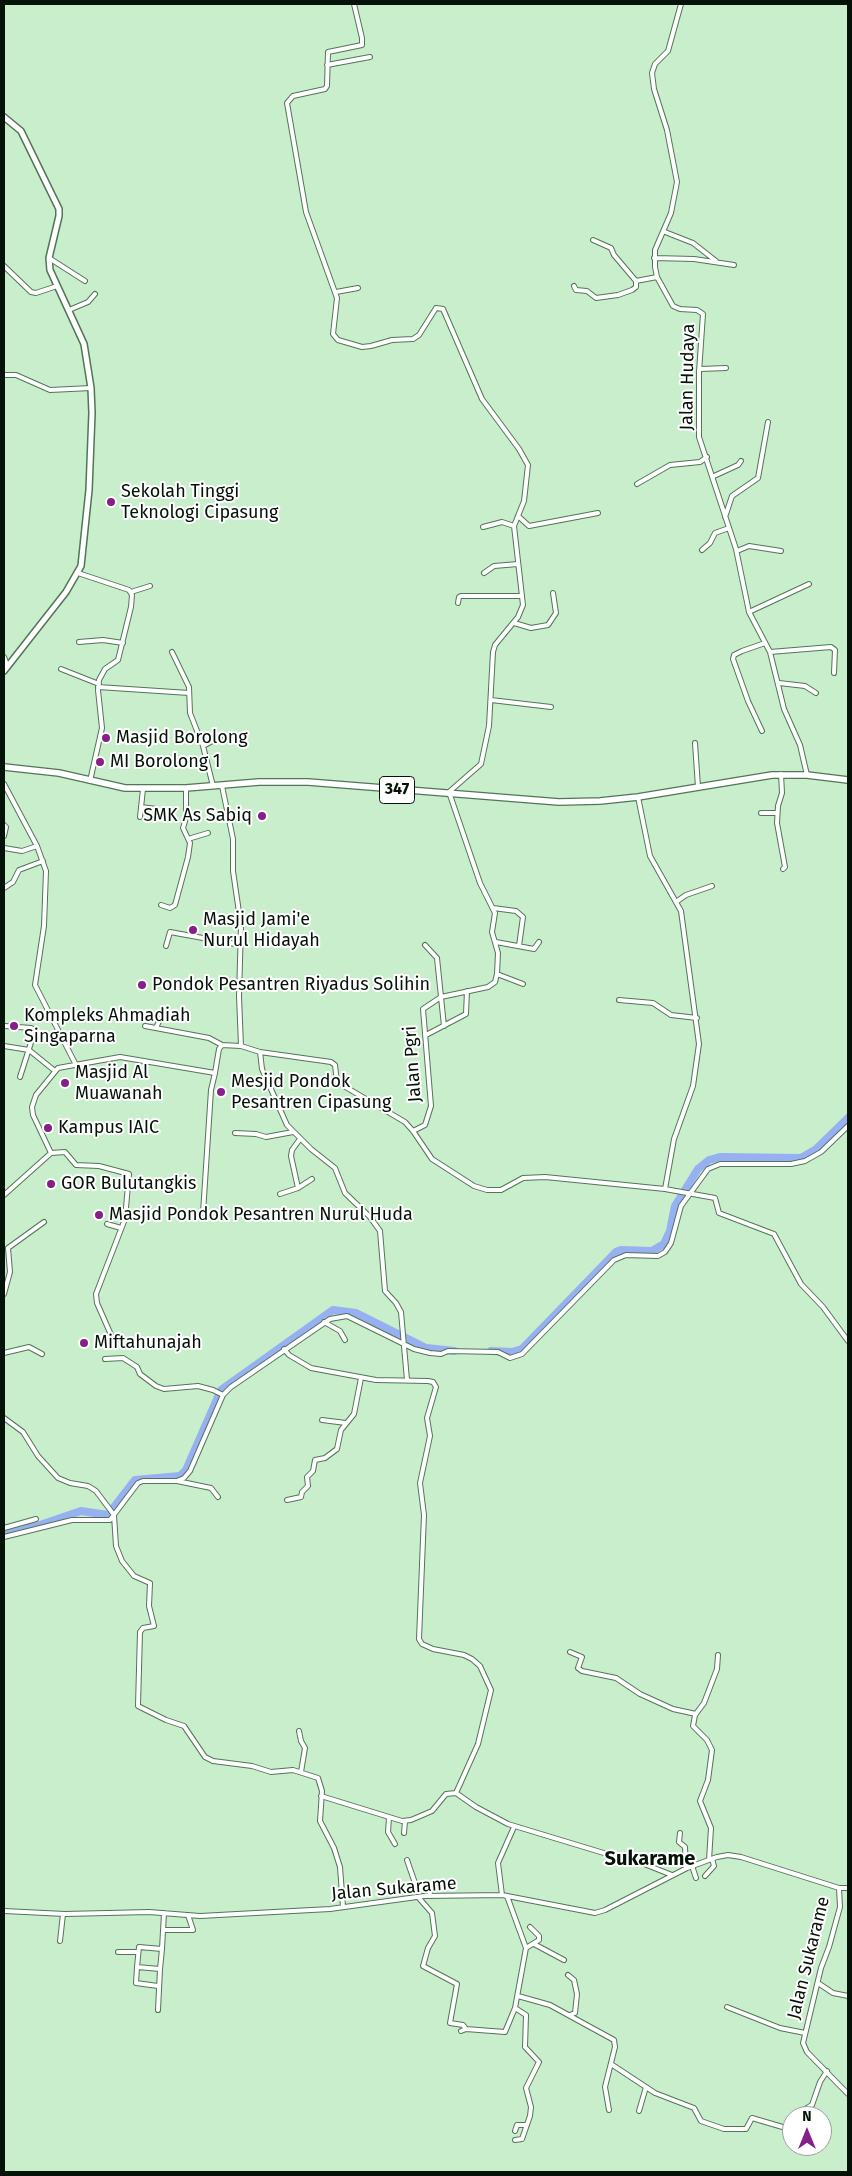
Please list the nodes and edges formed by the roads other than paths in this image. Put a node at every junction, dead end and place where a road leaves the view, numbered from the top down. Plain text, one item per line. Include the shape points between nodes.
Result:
1 (354, 4) edge
2 (681, 4) edge
3 (370, 57) dead end
4 (327, 65) junction
5 (4, 117) edge
6 (664, 232) junction
7 (594, 240) dead end
8 (49, 258) junction
9 (654, 258) junction
10 (718, 262) junction
11 (734, 265) dead end
12 (4, 266) edge
13 (657, 278) junction
14 (85, 280) dead end
15 (636, 281) junction
16 (57, 286) junction
17 (574, 286) dead end
18 (358, 288) dead end
19 (336, 292) junction
20 (94, 294) dead end
21 (69, 310) junction
22 (726, 368) dead end
23 (700, 369) junction
24 (4, 375) edge
25 (91, 388) junction
26 (768, 422) dead end
27 (707, 457) junction
28 (742, 462) dead end
29 (714, 476) junction
30 (637, 484) dead end
31 (598, 513) dead end
32 (518, 516) junction
33 (725, 517) junction
34 (514, 526) junction
35 (483, 527) dead end
36 (729, 528) junction
37 (702, 550) dead end
38 (737, 551) junction
39 (781, 551) dead end
40 (518, 564) junction
41 (78, 573) junction
42 (484, 573) dead end
43 (809, 584) dead end
44 (150, 586) dead end
45 (131, 592) junction
46 (553, 593) dead end
47 (522, 596) junction
48 (458, 603) dead end
49 (749, 612) junction
50 (514, 623) junction
51 (79, 642) dead end
52 (123, 642) junction
53 (765, 643) junction
54 (172, 652) dead end
55 (770, 652) junction
56 (4, 657) edge
57 (7, 664) junction
58 (61, 669) dead end
59 (4, 671) edge
60 (834, 673) dead end
61 (778, 683) junction
62 (98, 685) junction
63 (189, 693) junction
64 (816, 693) dead end
65 (491, 700) junction
66 (551, 707) dead end
67 (762, 730) dead end
68 (220, 737) dead end
69 (695, 743) dead end
70 (203, 746) junction
71 (4, 767) edge
72 (780, 774) junction
73 (804, 775) junction
74 (848, 780) edge
75 (90, 781) junction
76 (4, 784) edge
77 (213, 786) junction
78 (222, 786) junction
79 (698, 787) junction
80 (186, 788) junction
81 (143, 789) junction
82 (449, 795) junction
83 (638, 797) junction
84 (141, 807) junction
85 (156, 809) dead end
86 (761, 813) dead end
87 (777, 813) junction
88 (140, 817) dead end
89 (4, 826) edge
90 (208, 833) dead end
91 (4, 836) edge
92 (188, 839) junction
93 (36, 846) junction
94 (4, 848) edge
95 (43, 861) junction
96 (783, 869) dead end
97 (712, 886) dead end
98 (4, 888) edge
99 (676, 902) junction
100 (161, 905) dead end
101 (494, 908) junction
102 (496, 942) junction
103 (538, 942) dead end
104 (241, 945) junction
105 (425, 945) dead end
106 (166, 946) dead end
107 (519, 946) junction
108 (497, 974) junction
109 (523, 984) dead end
110 (467, 991) junction
111 (441, 997) junction
112 (619, 1000) dead end
113 (697, 1018) junction
114 (160, 1019) dead end
115 (5, 1026) edge
116 (145, 1026) dead end
117 (444, 1026) junction
118 (156, 1028) junction
119 (426, 1035) junction
120 (222, 1045) junction
121 (4, 1046) edge
122 (241, 1046) junction
123 (28, 1050) junction
124 (260, 1052) junction
125 (76, 1065) junction
126 (55, 1070) junction
127 (215, 1073) junction
128 (20, 1077) dead end
129 (848, 1126) edge
130 (413, 1131) junction
131 (293, 1132) junction
132 (234, 1133) dead end
133 (300, 1139) junction
134 (51, 1151) junction
135 (312, 1179) dead end
136 (298, 1188) junction
137 (665, 1189) junction
138 (690, 1193) junction
139 (280, 1194) dead end
140 (4, 1195) edge
141 (202, 1213) dead end
142 (44, 1222) dead end
143 (107, 1224) dead end
144 (121, 1228) junction
145 (4, 1294) edge
146 (324, 1322) junction
147 (345, 1340) dead end
148 (848, 1341) edge
149 (404, 1343) junction
150 (115, 1344) dead end
151 (284, 1349) junction
152 (4, 1353) edge
153 (42, 1354) dead end
154 (105, 1359) dead end
155 (361, 1378) junction
156 (407, 1380) junction
157 (222, 1395) junction
158 (4, 1418) edge
159 (322, 1420) dead end
160 (346, 1423) junction
161 (177, 1482) junction
162 (218, 1497) dead end
163 (287, 1500) dead end
164 (114, 1515) junction
165 (36, 1518) dead end
166 (4, 1528) edge
167 (4, 1537) edge
168 (570, 1652) dead end
169 (718, 1656) dead end
170 (696, 1714) junction
171 (299, 1731) dead end
172 (301, 1772) junction
173 (456, 1792) junction
174 (321, 1796) junction
175 (389, 1818) junction
176 (405, 1821) junction
177 (514, 1827) junction
178 (404, 1833) dead end
179 (680, 1833) dead end
180 (395, 1844) dead end
181 (408, 1860) dead end
182 (710, 1860) junction
183 (692, 1866) junction
184 (686, 1868) junction
185 (672, 1875) junction
186 (705, 1876) dead end
187 (696, 1878) dead end
188 (839, 1888) junction
189 (848, 1888) edge
190 (430, 1896) junction
191 (505, 1896) junction
192 (418, 1897) junction
193 (343, 1907) junction
194 (4, 1911) edge
195 (164, 1913) junction
196 (63, 1914) junction
197 (188, 1915) junction
198 (530, 1927) dead end
199 (163, 1930) junction
200 (60, 1941) dead end
201 (534, 1944) junction
202 (526, 1948) junction
203 (162, 1950) junction
204 (118, 1952) dead end
205 (137, 1952) junction
206 (564, 1960) dead end
207 (137, 1967) junction
208 (160, 1969) junction
209 (568, 1975) dead end
210 (818, 1983) junction
211 (158, 1986) junction
212 (518, 1996) junction
213 (848, 1996) edge
214 (727, 2007) dead end
215 (515, 2008) junction
216 (158, 2010) dead end
217 (570, 2015) junction
218 (466, 2029) junction
219 (461, 2031) dead end
220 (805, 2033) junction
221 (611, 2064) junction
222 (827, 2071) junction
223 (646, 2088) junction
224 (848, 2094) edge
225 (810, 2106) edge
226 (609, 2110) dead end
227 (639, 2111) dead end
228 (527, 2125) junction
229 (782, 2127) edge
230 (515, 2131) dead end
231 (515, 2140) dead end

1 - 4 street via 362,45 328,52
2 - 6 street, Jalan Hudaya via 668,50 655,64 652,73 677,182
3 - 4 street
4 - 19 street via 325,89 293,96 289,98 287,108 306,212
5 - 8 main road via 21,131 59,209
6 - 9 street, Jalan Hudaya via 654,250
6 - 10 street via 693,243
7 - 15 street via 611,248
8 - 14 street
8 - 16 main road
9 - 10 street
9 - 13 street, Jalan Hudaya
10 - 11 street
12 - 16 street via 31,292
13 - 15 street
13 - 23 street, Jalan Hudaya via 673,306 698,310 703,314
15 - 17 street via 632,290 596,298 587,291 576,290
16 - 21 main road
18 - 19 street
19 - 32 street via 337,315 333,334 350,345 371,346 413,339 420,335 436,308 443,309 482,399 526,459 526,488
20 - 21 street via 88,302
21 - 25 main road via 84,344
22 - 23 street
23 - 27 street, Jalan Hudaya via 698,428
24 - 25 street via 16,375 50,390
25 - 41 main road via 89,490
26 - 33 street via 758,478 732,496
27 - 29 street, Jalan Hudaya
27 - 30 street via 700,462 670,465
28 - 29 street
29 - 33 street, Jalan Hudaya
31 - 32 street via 529,526
32 - 34 street
33 - 36 street, Jalan Hudaya
34 - 35 street via 502,522
34 - 40 street
36 - 37 street via 715,532
36 - 38 street, Jalan Hudaya
38 - 39 street via 749,546
38 - 49 street, Jalan Hudaya
40 - 42 street via 494,566
40 - 47 street
41 - 45 street
41 - 57 main road
43 - 49 street
44 - 45 street
45 - 52 street
46 - 50 street via 556,613 548,626 531,628
47 - 48 street via 461,596
47 - 50 street via 521,612
49 - 53 street, Jalan Hudaya
50 - 65 street via 495,645
51 - 52 street
52 - 62 street via 118,660 105,669
53 - 55 street, Jalan Hudaya
53 - 67 street via 742,651 733,659
54 - 63 street via 188,684
55 - 60 street via 831,647 835,650
55 - 61 street, Jalan Hudaya
56 - 57 street
57 - 59 main road
58 - 62 street
61 - 64 street via 801,685
61 - 73 street, Jalan Hudaya via 784,709 800,745
62 - 63 street
62 - 75 street via 102,728
63 - 70 street via 190,713
65 - 66 street
65 - 82 street via 490,726 481,764 451,788
68 - 70 street
69 - 79 street
70 - 77 street
71 - 75 main road, 347 via 35,769
72 - 73 main road, 347
72 - 79 main road, 347
72 - 87 street via 781,801
73 - 74 main road, 347
75 - 81 main road, 347
76 - 93 street
77 - 78 main road, 347
77 - 80 main road, 347
78 - 82 main road, 347 via 308,782
78 - 104 street via 233,838
79 - 83 main road, 347
80 - 81 main road, 347
80 - 92 street via 183,828
81 - 84 street
82 - 83 main road, 347 via 559,802 600,802
82 - 101 street via 480,883
83 - 99 street via 650,856
84 - 85 street
84 - 88 street
86 - 87 street
87 - 96 street
89 - 91 street
90 - 92 street
92 - 100 street via 188,857 174,905 170,908
93 - 94 street via 22,851
93 - 95 street
95 - 98 street via 19,870 13,882
95 - 125 street via 46,899 35,985
97 - 99 street via 689,893
99 - 113 street via 683,922
101 - 102 street via 496,915 492,932
101 - 107 street via 516,911 523,916
102 - 107 street
102 - 108 street
103 - 107 street via 534,949
104 - 106 street via 170,932
104 - 122 street
105 - 111 street via 437,958
108 - 109 street
108 - 110 street via 495,982 488,988
110 - 111 street
110 - 117 street via 466,1014
111 - 117 street
111 - 119 street, Jalan Pgri via 423,1009
112 - 113 street via 653,1003 670,1015
113 - 137 street via 699,1044 693,1086 674,1139
114 - 118 street
115 - 123 street via 35,1030
116 - 118 street
117 - 119 street
118 - 120 street via 209,1038
119 - 130 street, Jalan Pgri via 431,1106 425,1126
120 - 122 street
120 - 127 street
121 - 123 street
122 - 124 street
123 - 126 street
123 - 128 street
124 - 130 street via 331,1062 335,1065 337,1082 404,1122
124 - 131 street via 262,1069 284,1121
125 - 126 street
125 - 127 street via 120,1057
126 - 134 street via 36,1095 32,1107
127 - 141 street
129 - 138 street via 821,1152 805,1161 714,1166 704,1173
130 - 137 street via 432,1159 466,1182 487,1190 501,1190 529,1177
131 - 132 street via 266,1137
131 - 133 street
133 - 136 street via 291,1156
133 - 149 street via 335,1168 345,1193 378,1227 386,1294 398,1306
134 - 140 street
134 - 144 street via 65,1152 76,1165 99,1166 128,1174 126,1215
135 - 136 street
136 - 139 street
137 - 138 street
138 - 148 street via 715,1198 719,1213 774,1234 800,1284 823,1306
138 - 149 street via 677,1214 671,1243 665,1252 658,1256 626,1255 614,1260 522,1354 506,1357 498,1352 430,1353
142 - 145 street via 8,1248 10,1272
143 - 144 street
144 - 150 street via 96,1294
146 - 147 street via 340,1331
146 - 149 street via 336,1316 347,1316
146 - 151 street
149 - 156 street
151 - 155 street via 288,1355 311,1368
151 - 157 street
152 - 153 street via 29,1347
154 - 157 street via 123,1358 137,1367 140,1374 164,1389 198,1386
155 - 156 street
155 - 160 street via 355,1411
156 - 173 street via 433,1382 436,1387 427,1418 430,1436 420,1482 424,1515 420,1640 433,1649 472,1659 480,1666 491,1690 478,1744
157 - 161 street via 190,1471
158 - 164 street via 23,1432 38,1456 58,1478 96,1491
159 - 160 street
160 - 163 street via 336,1450 316,1460 301,1497
161 - 162 street via 210,1488
161 - 164 street via 140,1482
164 - 167 street via 106,1521 72,1520
164 - 172 street via 116,1546 122,1560 134,1576 150,1583 154,1626 140,1632 138,1706 184,1726 205,1757 213,1761 271,1772
165 - 166 street
168 - 170 street via 582,1657 578,1668 582,1671 616,1678 640,1694 673,1709
169 - 170 street via 717,1669 704,1703
170 - 182 street via 693,1728 707,1740 713,1753 700,1801 711,1828
171 - 172 street via 305,1748
172 - 174 street via 318,1778
173 - 176 street via 446,1794 432,1810
173 - 177 street via 476,1807
174 - 175 street
174 - 193 street via 320,1821 340,1867
175 - 176 street
175 - 180 street via 388,1832
176 - 178 street
177 - 185 street via 629,1858
177 - 191 street via 498,1863
179 - 184 street via 680,1842 685,1846
181 - 190 street via 415,1884 429,1888
182 - 183 street, Jalan Sukarame
182 - 186 street via 714,1866
182 - 188 street, Jalan Sukarame via 728,1855 741,1857
183 - 184 street, Jalan Sukarame
183 - 187 street
184 - 185 street, Jalan Sukarame
185 - 191 street, Jalan Sukarame via 595,1913
188 - 189 street
188 - 210 street, Jalan Sukarame via 840,1907
190 - 191 street, Jalan Sukarame
190 - 192 street, Jalan Sukarame
191 - 202 street
192 - 193 street, Jalan Sukarame
192 - 218 street via 432,1913 435,1936 423,1966 458,1984 450,2023
193 - 197 street, Jalan Sukarame
194 - 196 street, Jalan Sukarame
195 - 196 street, Jalan Sukarame
195 - 197 street, Jalan Sukarame
195 - 199 street
196 - 200 street
197 - 199 street via 193,1930
198 - 201 street via 540,1938
199 - 203 street
201 - 202 street
201 - 206 street
202 - 212 street
203 - 205 street via 141,1946
203 - 208 street
204 - 205 street
205 - 207 street
207 - 208 street
207 - 211 street via 136,1983
208 - 211 street
209 - 217 street via 574,1980 577,1992 575,2012
210 - 213 street via 833,1993
210 - 220 street, Jalan Sukarame
211 - 216 street
212 - 215 street
212 - 217 street via 550,2005
214 - 220 street via 780,2028
215 - 218 street via 505,2032
215 - 228 street via 526,2015 525,2047 539,2062 526,2088 531,2107
217 - 221 street via 614,2040
218 - 219 street
220 - 222 street, Jalan Sukarame via 806,2051
221 - 223 street
221 - 226 street via 605,2087
222 - 224 street, Jalan Sukarame
222 - 225 street
223 - 227 street
223 - 229 street via 694,2108 701,2121 724,2129 746,2129 752,2118
228 - 230 street via 517,2125
228 - 231 street via 522,2139

